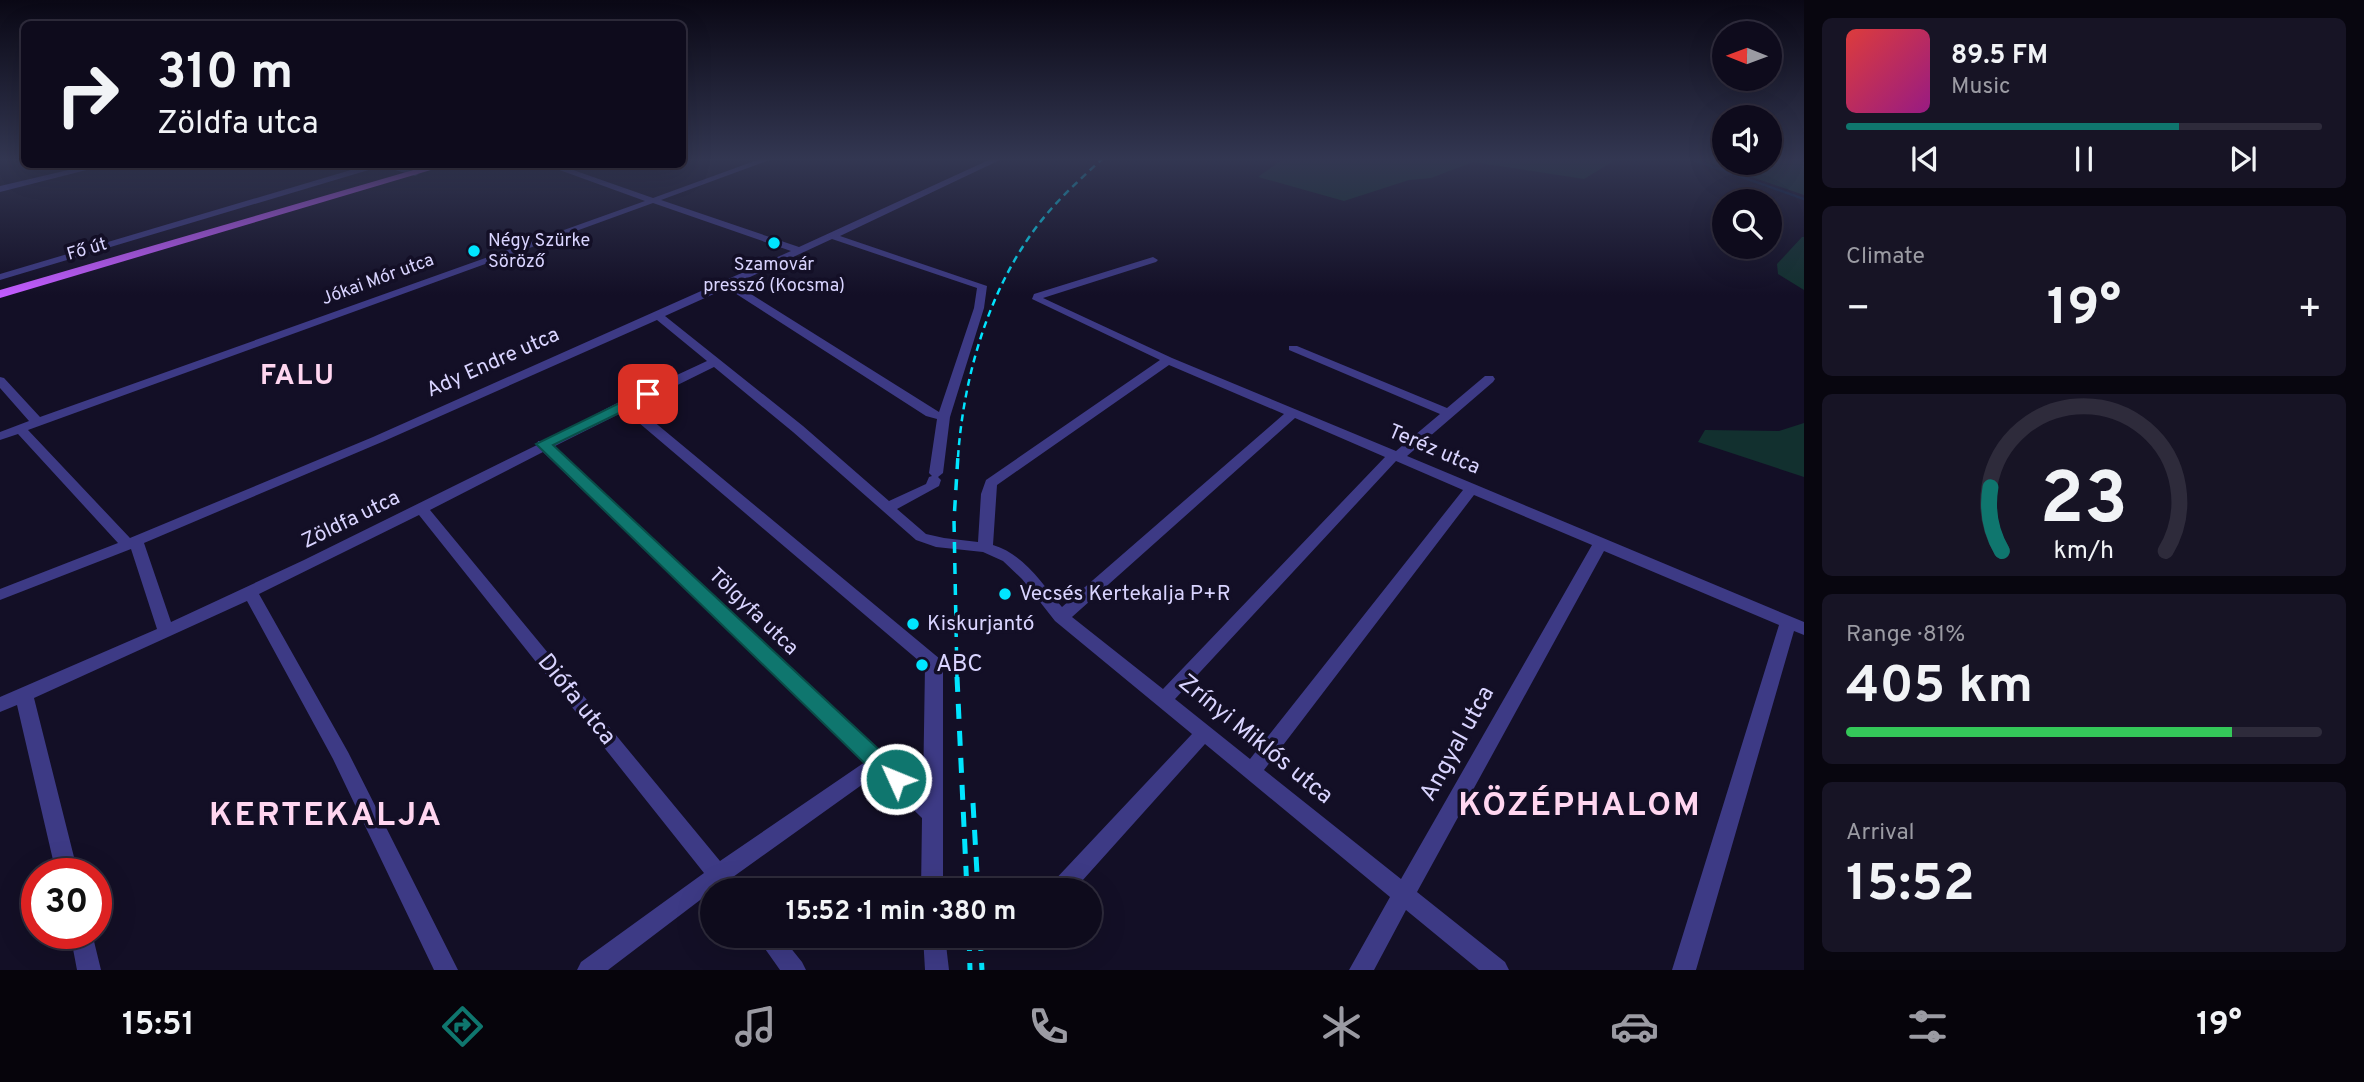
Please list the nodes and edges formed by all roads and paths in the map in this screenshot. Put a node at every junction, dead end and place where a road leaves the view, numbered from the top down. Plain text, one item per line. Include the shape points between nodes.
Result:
1 (249, 204) edge
2 (310, 204) edge
3 (638, 204) edge
4 (663, 204) edge
5 (900, 204) edge
6 (168, 229) junction
7 (832, 236) junction
8 (183, 241) junction
9 (797, 250) junction
10 (1153, 261) dead end
11 (0, 277) edge
12 (726, 283) junction
13 (0, 294) edge
14 (656, 314) junction
15 (1293, 348) dead end
16 (1168, 360) junction
17 (715, 362) junction
18 (1489, 379) dead end
19 (0, 381) edge
20 (625, 404) junction
21 (1293, 413) junction
22 (1449, 413) junction
23 (944, 416) junction
24 (37, 422) junction
25 (20, 429) junction
26 (0, 436) edge
27 (544, 444) junction
28 (1395, 456) junction
29 (1472, 488) junction
30 (889, 507) junction
31 (421, 508) junction
32 (132, 543) junction
33 (1601, 543) junction
34 (985, 548) junction
35 (250, 592) junction
36 (0, 595) edge
37 (1061, 617) junction
38 (1796, 625) edge
39 (166, 631) junction
40 (24, 695) junction
41 (1164, 700) junction
42 (0, 705) edge
43 (1205, 732) junction
44 (878, 763) junction
45 (1252, 770) junction
46 (931, 813) junction
47 (62, 858) edge
48 (720, 878) edge
49 (730, 878) edge
50 (932, 878) edge
51 (1071, 878) edge
52 (1403, 896) junction
53 (700, 898) edge
54 (777, 948) edge
55 (935, 948) edge
56 (84, 949) edge
57 (89, 970) edge
58 (446, 970) edge
59 (589, 970) edge
60 (794, 970) edge
61 (937, 970) edge
62 (1361, 970) edge
63 (1496, 970) edge
64 (1684, 970) edge

1 - 6 street, Fő út
2 - 8 main road, Fő út
3 - 24 street, Jókai Mór utca
4 - 9 street
5 - 7 street, Ady Endre utca
6 - 8 street
6 - 11 street, Fő út
7 - 9 street, Ady Endre utca
7 - 23 street via 982,286
8 - 13 main road, Fő út
9 - 12 street, Ady Endre utca
10 - 16 street, Teréz utca via 1037,299
12 - 14 street, Ady Endre utca
12 - 23 street via 930,412
14 - 17 street
14 - 32 street, Ady Endre utca
15 - 22 street
16 - 21 street, Teréz utca
16 - 34 street via 991,483
17 - 20 street, Zöldfa utca
17 - 30 street
18 - 22 street
19 - 24 street
20 - 27 street, Zöldfa utca
20 - 46 street via 934,664
21 - 28 street, Teréz utca
21 - 37 street
22 - 28 street
23 - 30 street via 932,486
24 - 25 street, Jókai Mór utca
25 - 26 street, Jókai Mór utca
25 - 32 street
27 - 31 street, Zöldfa utca
27 - 44 street, Tölgyfa utca
28 - 29 street, Teréz utca
28 - 41 street
29 - 33 street, Teréz utca
29 - 45 street
30 - 34 street via 920,537 933,543
31 - 35 street, Zöldfa utca
31 - 48 street, Diófa utca
32 - 36 street, Ady Endre utca
32 - 39 street
33 - 38 street, Teréz utca
33 - 52 street, Angyal utca
34 - 37 street, Zrínyi Miklós utca via 1013,560
35 - 39 street, Zöldfa utca
35 - 58 street via 341,757
37 - 41 street, Zrínyi Miklós utca
38 - 64 street
39 - 40 street, Zöldfa utca
40 - 42 street, Zöldfa utca
40 - 47 street
41 - 43 street, Zrínyi Miklós utca
43 - 45 street, Zrínyi Miklós utca
43 - 51 street
44 - 46 street, Tölgyfa utca
44 - 49 street
45 - 52 street, Zrínyi Miklós utca
46 - 50 street
52 - 62 street, Angyal utca
52 - 63 street, Zrínyi Miklós utca
53 - 59 street
54 - 60 street
55 - 61 street
56 - 57 street

